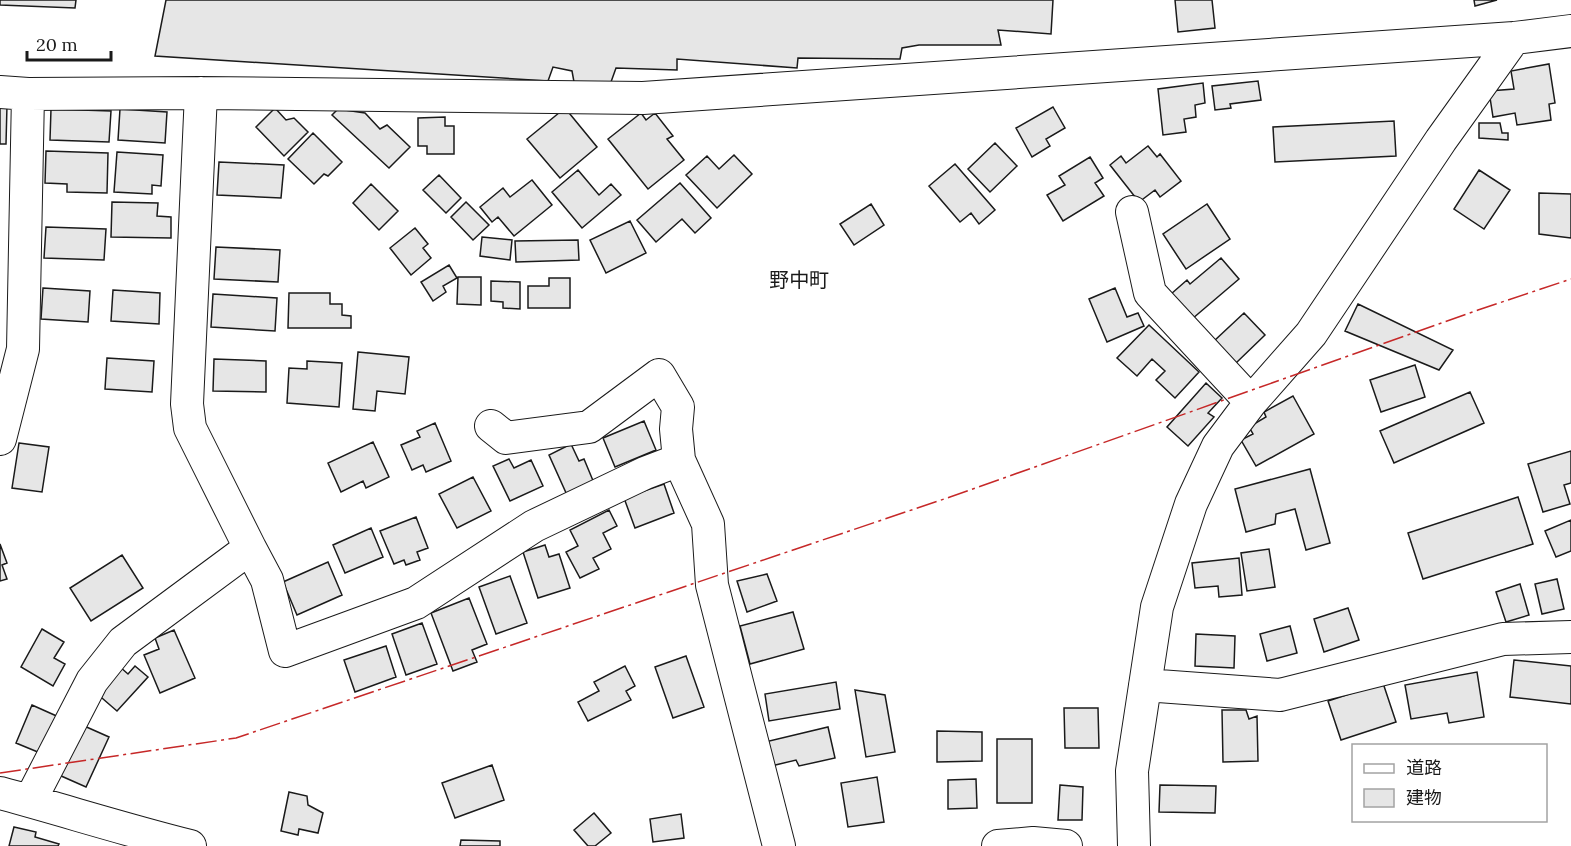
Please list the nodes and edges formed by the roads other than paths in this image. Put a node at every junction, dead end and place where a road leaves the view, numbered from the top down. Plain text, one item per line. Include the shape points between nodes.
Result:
1 (1571, 31) edge
2 (1514, 38) junction
3 (14, 93) edge
4 (201, 93) junction
5 (1132, 212) dead end
6 (1251, 402) junction
7 (491, 426) dead end
8 (0, 439) edge
9 (679, 460) junction
10 (250, 548) junction
11 (1571, 637) edge
12 (1145, 685) junction
13 (0, 792) edge
14 (30, 801) junction
15 (120, 837) edge
16 (190, 846) edge
17 (779, 846) edge
18 (998, 846) edge
19 (1066, 846) edge
20 (1134, 846) edge

1 - 2 street
2 - 4 street via 643,98
2 - 6 street via 1311,334
3 - 4 street
3 - 8 street via 23,349
4 - 10 street via 187,404 190,428
5 - 6 street via 1150,293
6 - 12 street via 1218,446 1191,504 1157,607
7 - 9 street via 506,438 589,427 659,375 678,408
9 - 10 street via 534,526 416,603 285,651 267,580
9 - 17 street via 708,524 712,585
10 - 14 street via 123,642 92,681
11 - 12 street via 1503,639 1280,695
12 - 20 street via 1132,771
13 - 14 street
14 - 15 street
15 - 16 street
18 - 19 street

